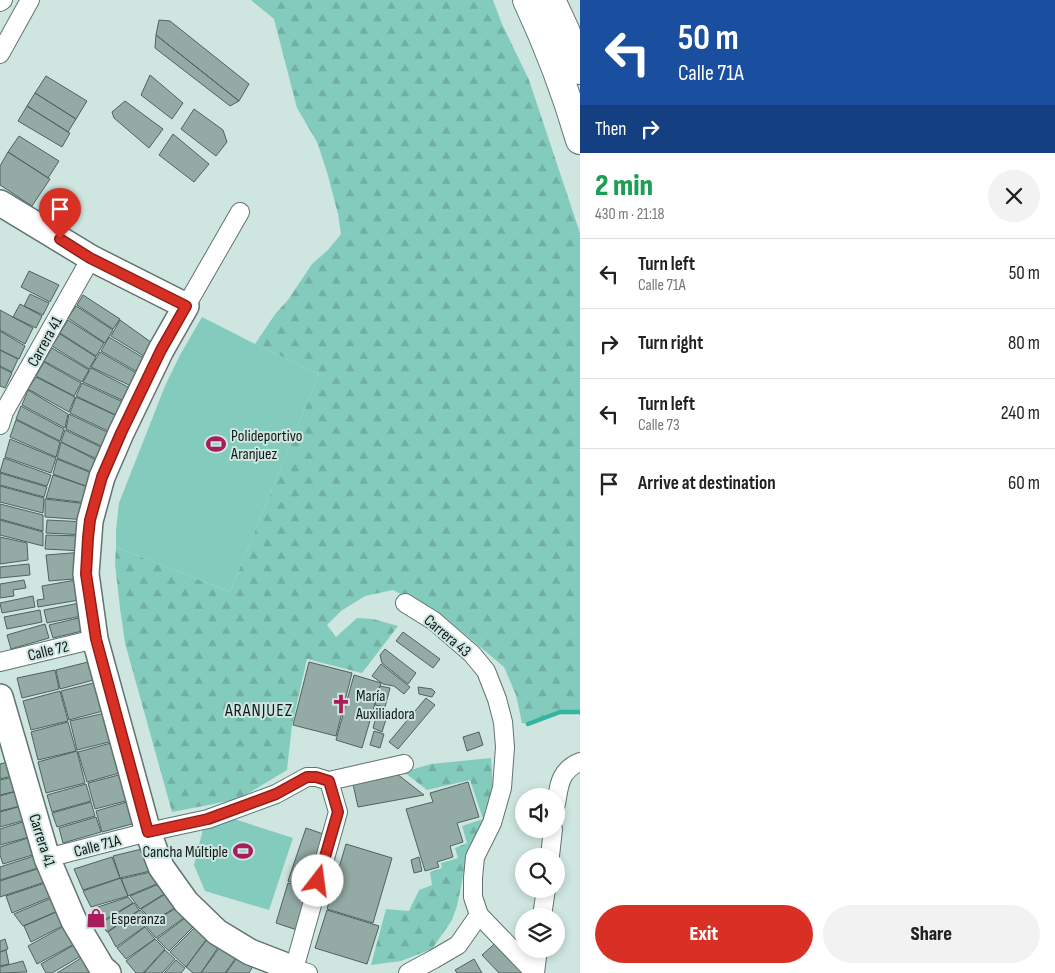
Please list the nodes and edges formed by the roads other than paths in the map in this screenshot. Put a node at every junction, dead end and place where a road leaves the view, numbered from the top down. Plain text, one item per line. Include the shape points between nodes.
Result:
1 (30, 0) edge
2 (527, 0) edge
3 (550, 0) edge
4 (0, 54) edge
5 (580, 70) edge
6 (580, 140) edge
7 (0, 203) edge
8 (240, 212) dead end
9 (90, 258) junction
10 (186, 306) junction
11 (0, 425) edge
12 (405, 603) dead end
13 (96, 639) junction
14 (0, 662) edge
15 (0, 697) edge
16 (580, 762) edge
17 (404, 764) dead end
18 (329, 781) junction
19 (559, 788) edge
20 (148, 832) junction
21 (47, 858) junction
22 (479, 915) junction
23 (537, 958) edge
24 (298, 972) edge
25 (108, 973) edge
26 (408, 973) edge
27 (535, 973) edge

1 - 4 street
2 - 6 highway via 570,105
3 - 5 highway
7 - 9 street
8 - 10 street
9 - 10 street
9 - 11 street, Carrera 41 via 4,412
10 - 13 street via 121,433 102,477 90,520 86,574
12 - 22 street, Carrera 43 via 429,617 472,654 486,671 501,714 505,747 502,788 492,823 475,858 473,897
13 - 14 street, Calle 72
13 - 20 street
15 - 21 street, Carrera 41
16 - 19 street via 564,774
17 - 18 street, Calle 71A
18 - 20 street, Calle 71A via 307,777 276,794 208,819
18 - 24 street via 338,812
20 - 21 street, Calle 71A
20 - 24 street via 161,867 186,902 217,932 250,952
21 - 25 street, Carrera 41 via 74,921
22 - 26 street via 458,944
22 - 27 street
23 - 27 street

